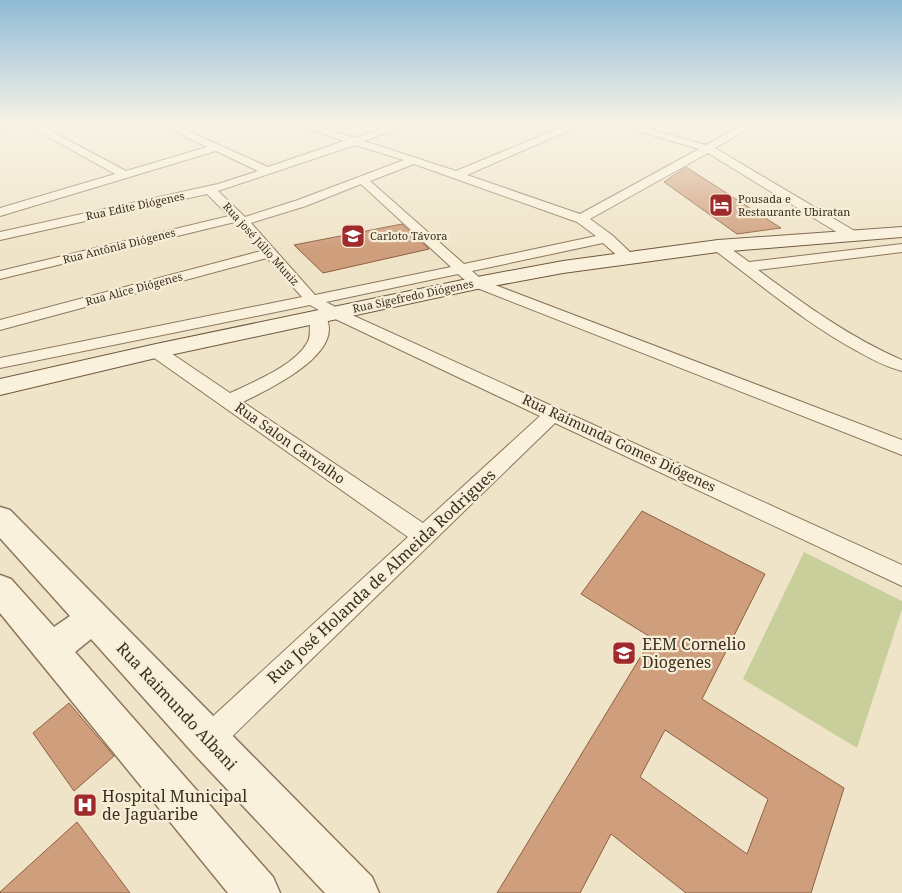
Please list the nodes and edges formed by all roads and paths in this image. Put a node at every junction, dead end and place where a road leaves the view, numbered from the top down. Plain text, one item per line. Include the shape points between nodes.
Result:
1 (106, 165) edge
2 (160, 165) edge
3 (254, 165) edge
4 (287, 165) edge
5 (402, 165) edge
6 (427, 165) edge
7 (482, 165) edge
8 (677, 165) edge
9 (733, 165) edge
10 (268, 171) junction
11 (125, 175) junction
12 (457, 175) junction
13 (363, 180) junction
14 (210, 190) junction
15 (0, 196) edge
16 (16, 208) junction
17 (0, 212) edge
18 (241, 219) junction
19 (581, 219) junction
20 (902, 225) edge
21 (902, 232) edge
22 (844, 235) junction
23 (0, 236) edge
24 (607, 238) junction
25 (718, 246) junction
26 (902, 248) edge
27 (269, 253) junction
28 (627, 257) junction
29 (746, 267) junction
30 (0, 275) edge
31 (470, 276) junction
32 (321, 310) junction
33 (0, 325) edge
34 (156, 351) junction
35 (0, 363) edge
36 (902, 366) edge
37 (0, 387) edge
38 (229, 401) junction
39 (554, 413) junction
40 (902, 448) edge
41 (0, 518) edge
42 (423, 535) junction
43 (902, 576) edge
44 (0, 589) edge
45 (94, 618) junction
46 (51, 649) junction
47 (208, 740) junction
48 (257, 893) edge
49 (356, 893) edge

1 - 11 street
2 - 11 street
3 - 10 street
4 - 10 street, Rua Edite Diógenes
5 - 13 street, Rua Antônia Diógenes
6 - 12 street
7 - 12 street
8 - 19 street
9 - 22 street
10 - 14 street, Rua Edite Diógenes
11 - 16 street
12 - 19 street
13 - 18 street, Rua Antônia Diógenes via 302,203
13 - 31 street
14 - 18 street, Rua josé Júlio Muniz
14 - 23 street, Rua Edite Diógenes
15 - 16 street
16 - 17 street
18 - 27 street, Rua josé Júlio Muniz
18 - 30 street, Rua Antônia Diógenes
19 - 24 street
20 - 22 main road
21 - 22 main road
22 - 25 main road, Rua Sigefredo Diógenes
24 - 28 street
24 - 31 street
25 - 28 main road, Rua Sigefredo Diógenes
25 - 29 street
26 - 29 street
27 - 32 street, Rua josé Júlio Muniz
27 - 33 street, Rua Alice Diógenes
28 - 31 main road, Rua Sigefredo Diógenes
29 - 36 street via 842,335
31 - 32 main road, Rua Sigefredo Diógenes
31 - 40 street
32 - 34 main road, Rua Sigefredo Diógenes
32 - 35 street
32 - 38 street via 318,339 298,363
32 - 39 street, Rua Raimunda Gomes Diógenes
34 - 37 main road, Rua Sigefredo Diógenes
34 - 38 street, Rua Salon Carvalho
38 - 42 street, Rua Salon Carvalho
39 - 42 street, Rua José Holanda de Almeida Rodrigues
39 - 43 street, Rua Raimunda Gomes Diógenes
41 - 45 street, Rua Raimundo Albani
42 - 47 street, Rua José Holanda de Almeida Rodrigues
44 - 46 street
45 - 46 street
45 - 47 street, Rua Raimundo Albani
46 - 48 street
47 - 49 street, Rua Raimundo Albani

